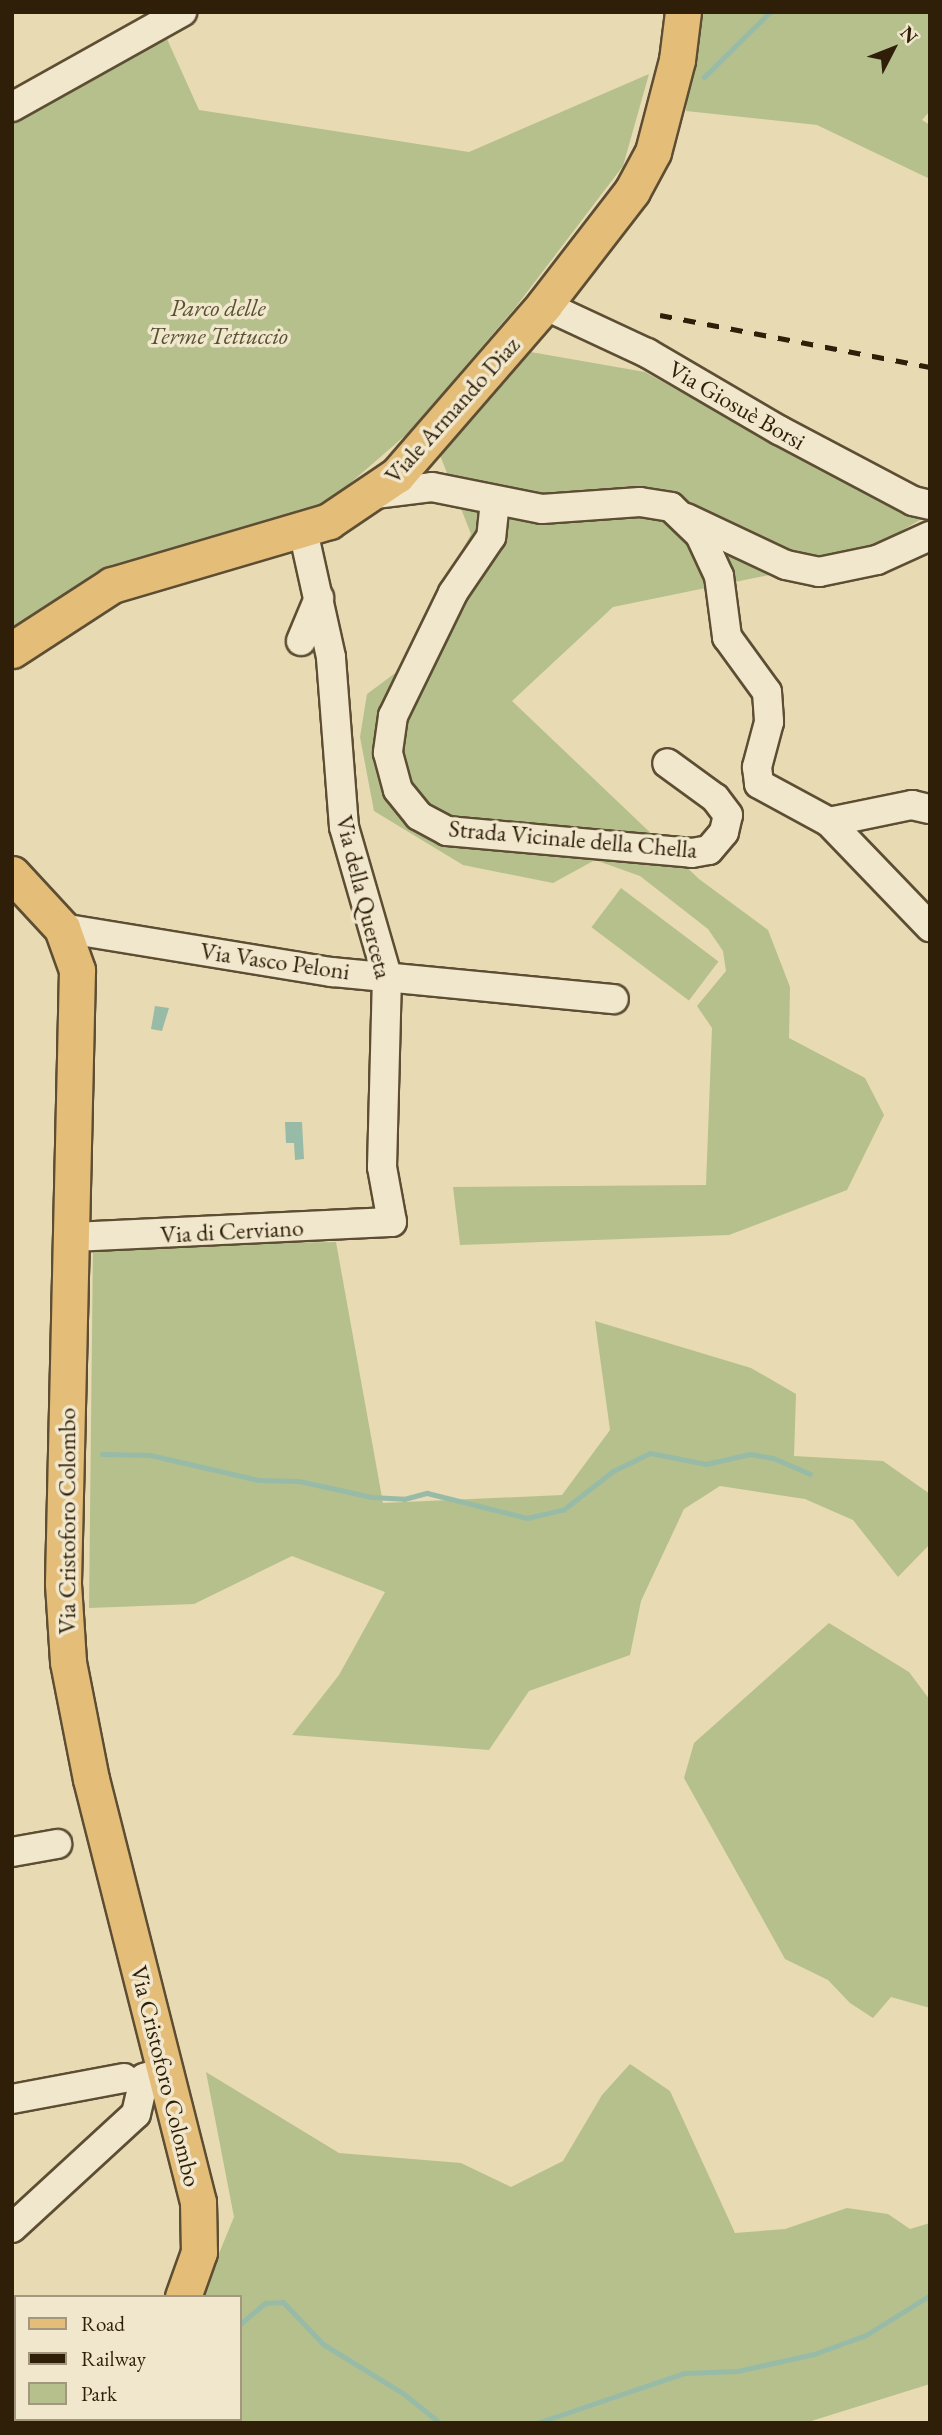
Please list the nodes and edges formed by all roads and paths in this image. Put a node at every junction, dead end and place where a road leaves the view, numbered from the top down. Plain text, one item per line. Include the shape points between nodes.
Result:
1 (182, 12) edge
2 (683, 12) edge
3 (12, 107) edge
4 (544, 305) junction
5 (374, 494) junction
6 (495, 501) junction
7 (930, 505) edge
8 (686, 519) junction
9 (303, 531) junction
10 (930, 536) edge
11 (319, 598) junction
12 (300, 641) dead end
13 (12, 650) edge
14 (667, 763) dead end
15 (930, 809) edge
16 (829, 822) junction
17 (12, 874) edge
18 (930, 927) edge
19 (62, 928) junction
20 (387, 976) junction
21 (614, 999) dead end
22 (393, 1223) joint
23 (71, 1237) junction
24 (57, 1843) dead end
25 (12, 1852) edge
26 (164, 2071) junction
27 (124, 2078) dead end
28 (12, 2099) edge
29 (12, 2228) edge
30 (184, 2295) edge

1 - 3 street
2 - 4 main road, Viale Armando Diaz via 677,60 653,152 625,201
4 - 5 main road, Viale Armando Diaz via 421,449
4 - 7 street, Via Giosuè Borsi via 647,353 779,430 913,501
5 - 6 street via 447,488
5 - 9 main road, Viale Armando Diaz
6 - 8 street via 542,509 640,502 671,507
6 - 14 street, Strada Vicinale della Chella via 491,537 453,593 393,716 388,753 398,790 419,816 447,831 692,853 709,850 724,832 728,815 715,798
8 - 10 street via 786,565 819,572 877,560
8 - 16 street via 700,535 719,576 727,636 767,692 768,722 757,766 759,784
9 - 11 street, Via della Querceta
9 - 13 main road, Viale Armando Diaz via 123,580
11 - 12 street
11 - 20 street, Via della Querceta via 331,657 344,827
15 - 16 street via 912,805
16 - 18 street
17 - 19 main road, Via Cristoforo Colombo
19 - 20 street, Via Vasco Peloni via 332,972
19 - 23 main road, Via Cristoforo Colombo via 72,947 79,1003
20 - 21 street, Via Vasco Peloni
20 - 22 street, Via della Querceta via 383,1167
22 - 23 street, Via di Cerviano
23 - 26 main road, Via Cristoforo Colombo via 63,1584 68,1662 78,1722
24 - 25 street
26 - 29 street via 144,2078 136,2114
26 - 30 main road, Via Cristoforo Colombo via 200,2219 199,2252
27 - 28 street

